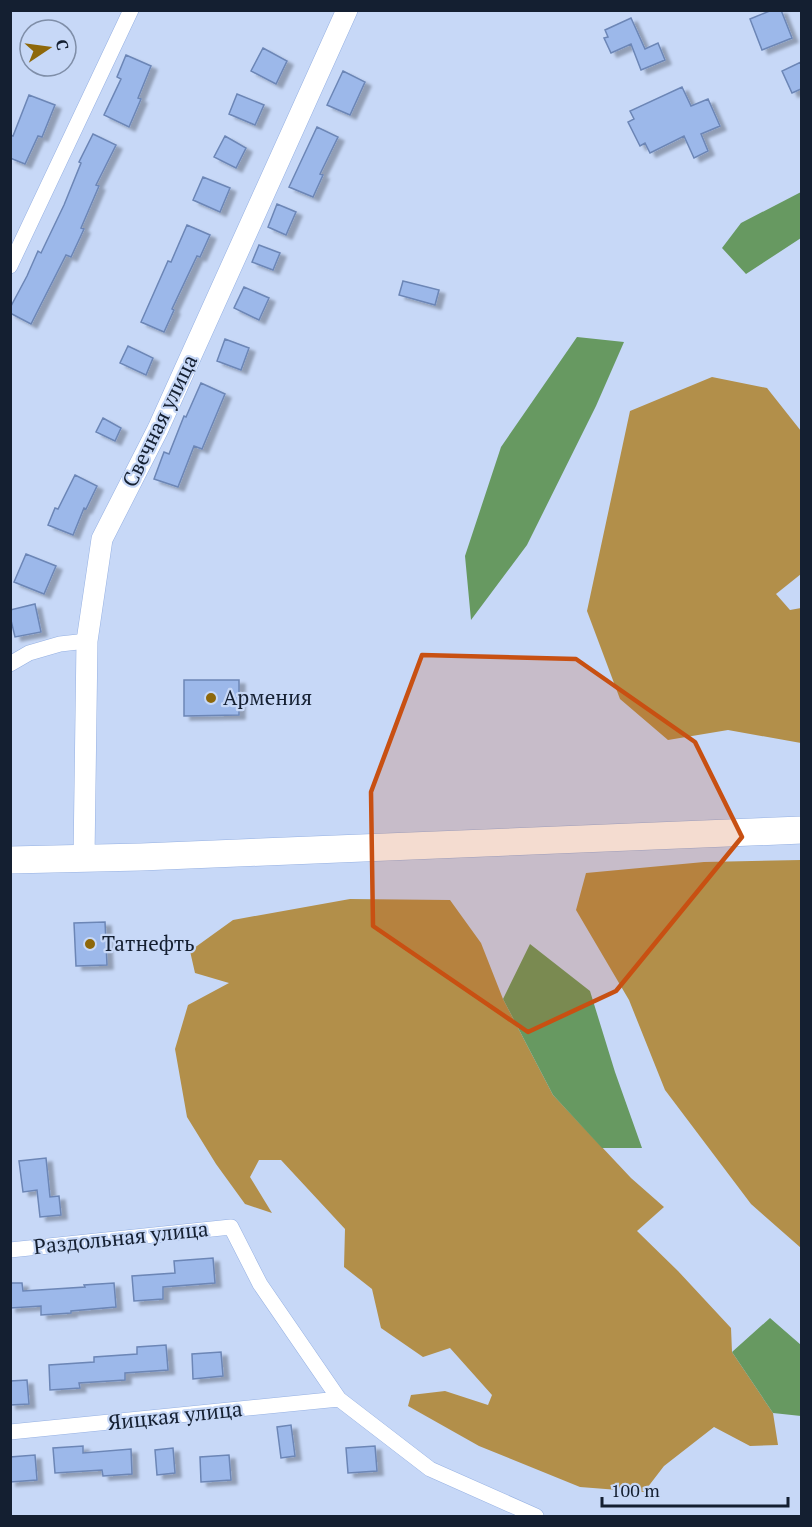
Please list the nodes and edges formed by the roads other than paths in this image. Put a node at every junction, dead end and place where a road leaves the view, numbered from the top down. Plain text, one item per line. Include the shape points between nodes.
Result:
1 (130, 10) edge
2 (347, 10) edge
3 (10, 266) edge
4 (87, 641) junction
5 (10, 664) edge
6 (801, 830) edge
7 (84, 858) junction
8 (10, 860) edge
9 (10, 1250) edge
10 (339, 1399) junction
11 (10, 1432) edge
12 (536, 1516) edge

1 - 3 street
2 - 4 street, Свечная улица via 158,429 102,539
4 - 5 street via 29,653
4 - 7 street, Свечная улица
6 - 7 highway
7 - 8 highway
9 - 10 street, Раздольная улица via 231,1227 260,1284
10 - 11 street, Яицкая улица
10 - 12 street via 430,1469

